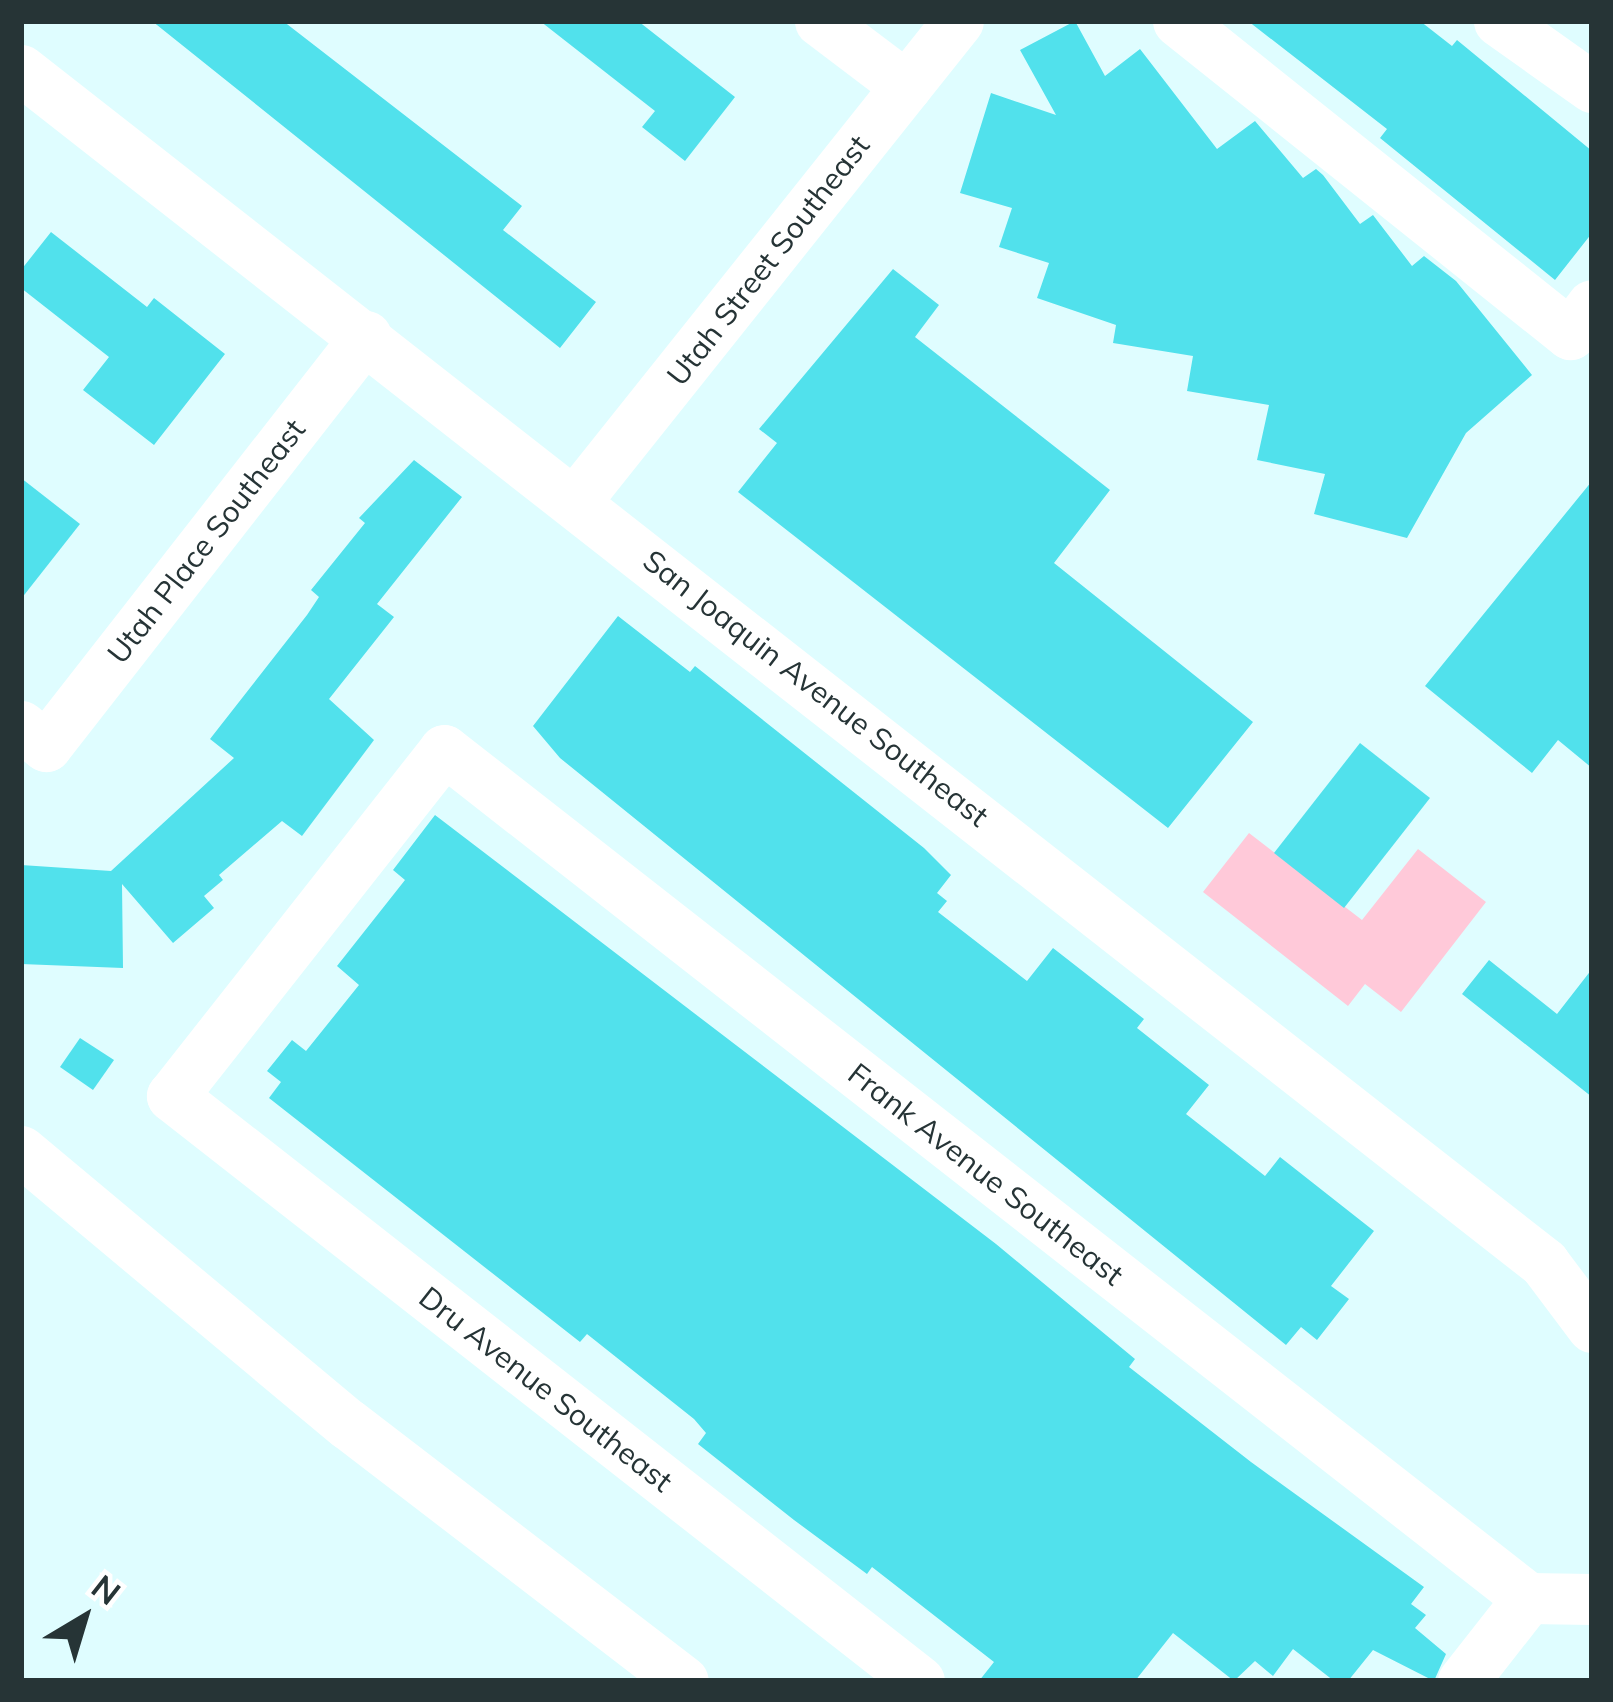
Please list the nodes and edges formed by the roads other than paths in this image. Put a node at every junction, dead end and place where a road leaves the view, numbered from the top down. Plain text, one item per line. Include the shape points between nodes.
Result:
1 (820, 21) edge
2 (958, 21) edge
3 (1178, 21) edge
4 (1498, 21) edge
5 (21, 70) edge
6 (905, 86) junction
7 (1592, 87) edge
8 (1592, 305) edge
9 (366, 336) junction
10 (577, 500) junction
11 (34, 736) edge
12 (444, 750) joint
13 (21, 1151) edge
14 (1592, 1327) edge
15 (1528, 1598) junction
16 (1592, 1599) edge
17 (682, 1681) edge
18 (919, 1681) edge
19 (1463, 1681) edge

1 - 6 street
2 - 6 street, Utah Street Southeast
3 - 8 street via 1570,334
4 - 7 street
5 - 9 street, San Joaquin Avenue Southeast
6 - 10 street, Utah Street Southeast
9 - 10 street, San Joaquin Avenue Southeast
9 - 11 street, Utah Place Southeast
10 - 14 street, San Joaquin Avenue Southeast via 1544,1263
12 - 15 street, Frank Avenue Southeast
12 - 18 street, Dru Avenue Southeast via 172,1096
13 - 17 street via 348,1424
15 - 16 street
15 - 19 street

